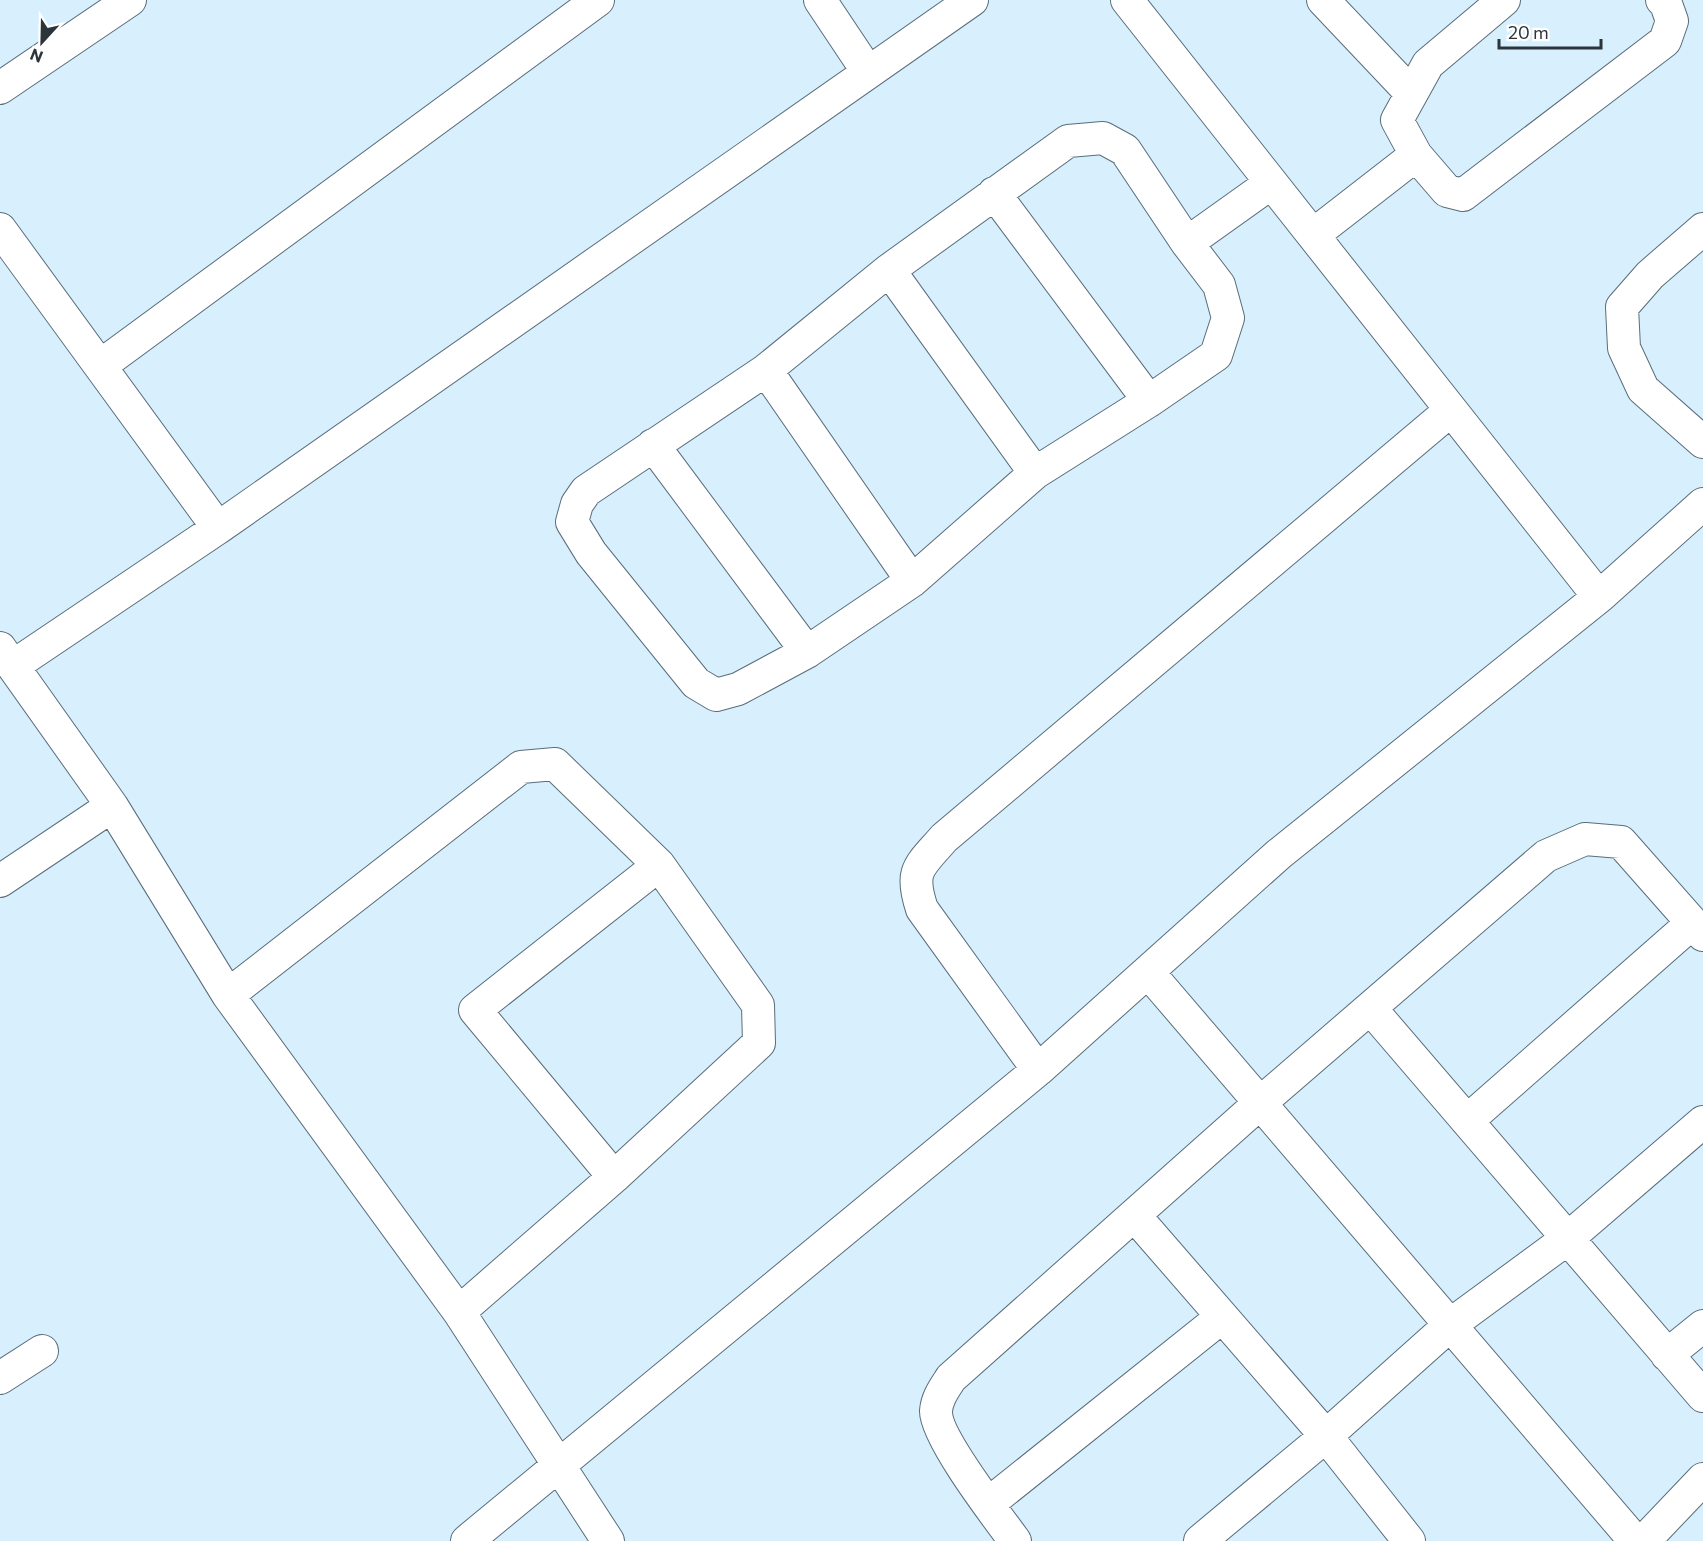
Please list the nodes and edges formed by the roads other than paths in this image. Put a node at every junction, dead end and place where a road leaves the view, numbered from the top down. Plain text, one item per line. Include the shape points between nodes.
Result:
1 (130, 0) edge
2 (598, 0) edge
3 (820, 0) edge
4 (972, 0) edge
5 (1128, 0) edge
6 (1323, 0) edge
7 (1504, 0) edge
8 (1662, 0) edge
9 (868, 72) junction
10 (0, 87) edge
11 (1411, 93) junction
12 (1416, 155) junction
13 (1271, 183) junction
14 (994, 193) junction
15 (0, 229) edge
16 (1703, 229) edge
17 (1313, 235) junction
18 (1187, 243) junction
19 (889, 270) junction
20 (100, 366) junction
21 (765, 370) junction
22 (1149, 401) junction
23 (1451, 410) junction
24 (1703, 442) edge
25 (653, 445) junction
26 (1035, 473) junction
27 (1703, 504) edge
28 (218, 528) junction
29 (912, 581) junction
30 (1599, 597) junction
31 (807, 652) junction
32 (6, 657) edge
33 (112, 806) junction
34 (659, 865) junction
35 (0, 881) edge
36 (1697, 929) edge
37 (1148, 972) junction
38 (228, 995) junction
39 (1371, 1010) junction
40 (1038, 1070) junction
41 (1260, 1103) junction
42 (1467, 1121) junction
43 (1703, 1122) edge
44 (614, 1177) junction
45 (1134, 1215) junction
46 (1568, 1239) junction
47 (459, 1312) junction
48 (1222, 1317) junction
49 (1450, 1325) junction
50 (1703, 1326) edge
51 (42, 1351) dead end
52 (1667, 1355) junction
53 (0, 1378) edge
54 (1703, 1396) edge
55 (1326, 1436) junction
56 (558, 1467) junction
57 (1703, 1479) edge
58 (988, 1504) junction
59 (467, 1541) edge
60 (608, 1541) edge
61 (1015, 1541) edge
62 (1200, 1541) edge
63 (1409, 1541) edge
64 (1635, 1541) edge
65 (1644, 1541) edge

1 - 10 street
2 - 20 street
3 - 9 street
4 - 9 street
5 - 13 street
6 - 11 street
7 - 11 street via 1428,64
8 - 12 street via 1672,21 1665,41 1463,195 1447,191
9 - 28 street
11 - 12 street via 1397,120
12 - 17 street
13 - 17 street
13 - 18 street
14 - 18 street via 1068,141 1103,138 1125,150
14 - 19 street
14 - 22 street
15 - 20 street
16 - 24 street via 1650,275 1622,307 1624,348 1643,389
17 - 23 street
18 - 22 street via 1219,285 1228,318 1216,355
19 - 21 street
19 - 26 street
20 - 28 street
21 - 25 street
21 - 29 street
22 - 26 street
23 - 30 street
23 - 40 street via 944,838 918,868 915,888 922,909
25 - 31 street
25 - 31 street via 586,491 577,504 572,522 591,553 696,683 716,695 738,689
26 - 29 street
27 - 30 street
28 - 32 street
29 - 31 street
30 - 37 street via 1279,854
32 - 33 street
33 - 35 street
33 - 38 street
34 - 38 street via 555,764 521,767
34 - 44 street via 758,1005 759,1043
34 - 44 street via 475,1010
36 - 39 street via 1621,842 1585,839 1546,856
36 - 42 street
37 - 40 street
37 - 41 street
38 - 47 street
39 - 41 street
39 - 42 street
40 - 56 street
41 - 45 street
41 - 49 street
42 - 46 street
43 - 46 street
44 - 47 street
45 - 48 street
45 - 58 street via 951,1378 939,1395 936,1413 945,1439
46 - 49 street
46 - 52 street
47 - 56 street
48 - 55 street
48 - 58 street
49 - 55 street
49 - 64 street
50 - 52 street
51 - 53 street
52 - 54 street
55 - 62 street
55 - 63 street
56 - 59 street
56 - 60 street
57 - 65 street
58 - 61 street

